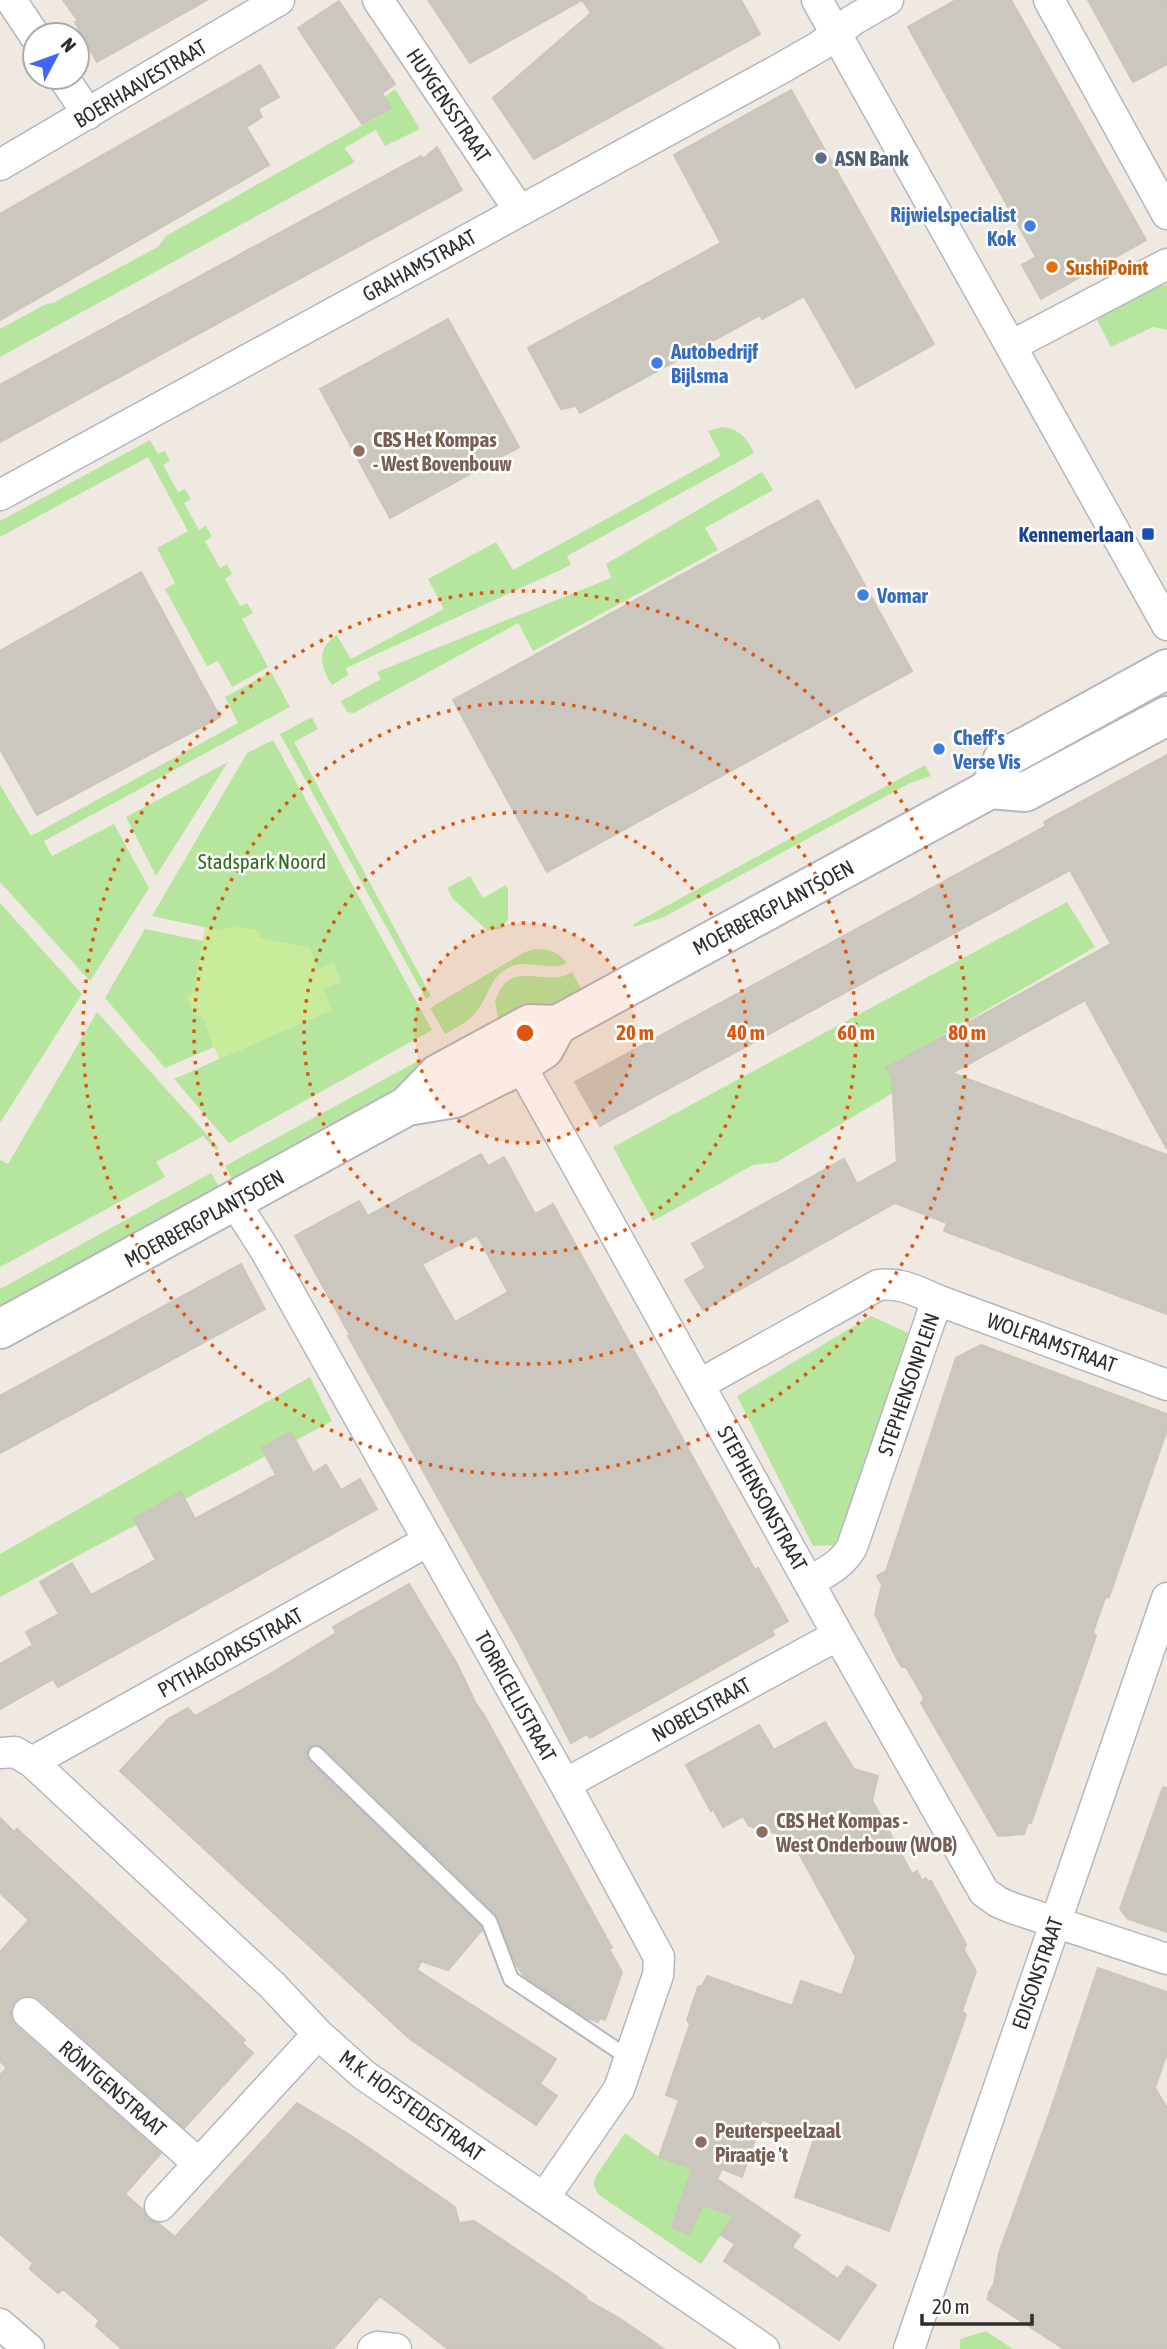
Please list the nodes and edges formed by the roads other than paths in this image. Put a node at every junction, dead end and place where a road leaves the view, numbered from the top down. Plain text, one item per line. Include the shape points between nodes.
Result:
1 (11, 0) edge
2 (279, 0) edge
3 (378, 0) edge
4 (817, 0) edge
5 (888, 0) edge
6 (1049, 0) edge
7 (25, 21) edge
8 (836, 34) junction
9 (72, 91) edge
10 (88, 114) junction
11 (0, 165) edge
12 (519, 209) junction
13 (1167, 214) edge
14 (1167, 264) edge
15 (1011, 346) junction
16 (0, 495) edge
17 (1167, 625) edge
18 (1167, 669) edge
19 (1167, 716) edge
20 (990, 789) junction
21 (509, 1053) junction
22 (234, 1201) junction
23 (937, 1300) junction
24 (0, 1329) edge
25 (700, 1384) junction
26 (1167, 1385) edge
27 (428, 1541) junction
28 (809, 1582) junction
29 (1167, 1598) edge
30 (838, 1635) junction
31 (0, 1753) edge
32 (316, 1754) dead end
33 (32, 1762) junction
34 (565, 1784) junction
35 (1055, 1922) junction
36 (1167, 1959) edge
37 (28, 2013) dead end
38 (318, 2034) junction
39 (629, 2058) junction
40 (198, 2162) junction
41 (544, 2198) junction
42 (160, 2206) dead end
43 (0, 2324) edge
44 (29, 2349) edge
45 (373, 2349) edge
46 (396, 2349) edge
47 (764, 2349) edge
48 (909, 2349) edge

1 - 7 street
2 - 10 street, BOERHAAVESTRAAT
3 - 12 street, HUYGENSSTRAAT
4 - 8 street
5 - 8 street, GRAHAMSTRAAT
6 - 13 street
8 - 12 street, GRAHAMSTRAAT via 789,64
8 - 15 street
9 - 10 street
10 - 11 street, BOERHAAVESTRAAT
12 - 16 street, GRAHAMSTRAAT
14 - 15 street
15 - 17 street
18 - 20 street via 1003,759
19 - 20 street via 1026,792
20 - 21 street, MOERBERGPLANTSOEN via 557,1025 530,1024
21 - 22 street, MOERBERGPLANTSOEN via 438,1074 407,1106
21 - 25 street, STEPHENSONSTRAAT
22 - 24 street, MOERBERGPLANTSOEN
22 - 27 street, TORRICELLISTRAAT
23 - 25 street, STEPHENSONPLEIN via 904,1286 878,1285
23 - 26 street, WOLFRAMSTRAAT
23 - 28 street, STEPHENSONPLEIN via 852,1547 846,1558
25 - 28 street, STEPHENSONSTRAAT
27 - 33 street, PYTHAGORASSTRAAT
27 - 34 street, TORRICELLISTRAAT
28 - 30 street, STEPHENSONSTRAAT
29 - 35 street, EDISONSTRAAT
30 - 34 street, NOBELSTRAAT
30 - 35 street, STEPHENSONSTRAAT via 984,1892 998,1902
31 - 33 street via 15,1752
32 - 39 lane via 489,1921 511,1979
33 - 38 street, M.K. HOFSTEDESTRAAT via 273,1986
34 - 39 street, TORRICELLISTRAAT via 659,1957 658,1975
35 - 36 street, STEPHENSONSTRAAT
35 - 48 street, EDISONSTRAAT
37 - 40 street, RÖNTGENSTRAAT
38 - 40 street
38 - 41 street, M.K. HOFSTEDESTRAAT via 364,2075
39 - 41 street, TORRICELLISTRAAT via 619,2089
40 - 42 street
41 - 47 street, M.K. HOFSTEDESTRAAT
43 - 44 street
45 - 46 street

